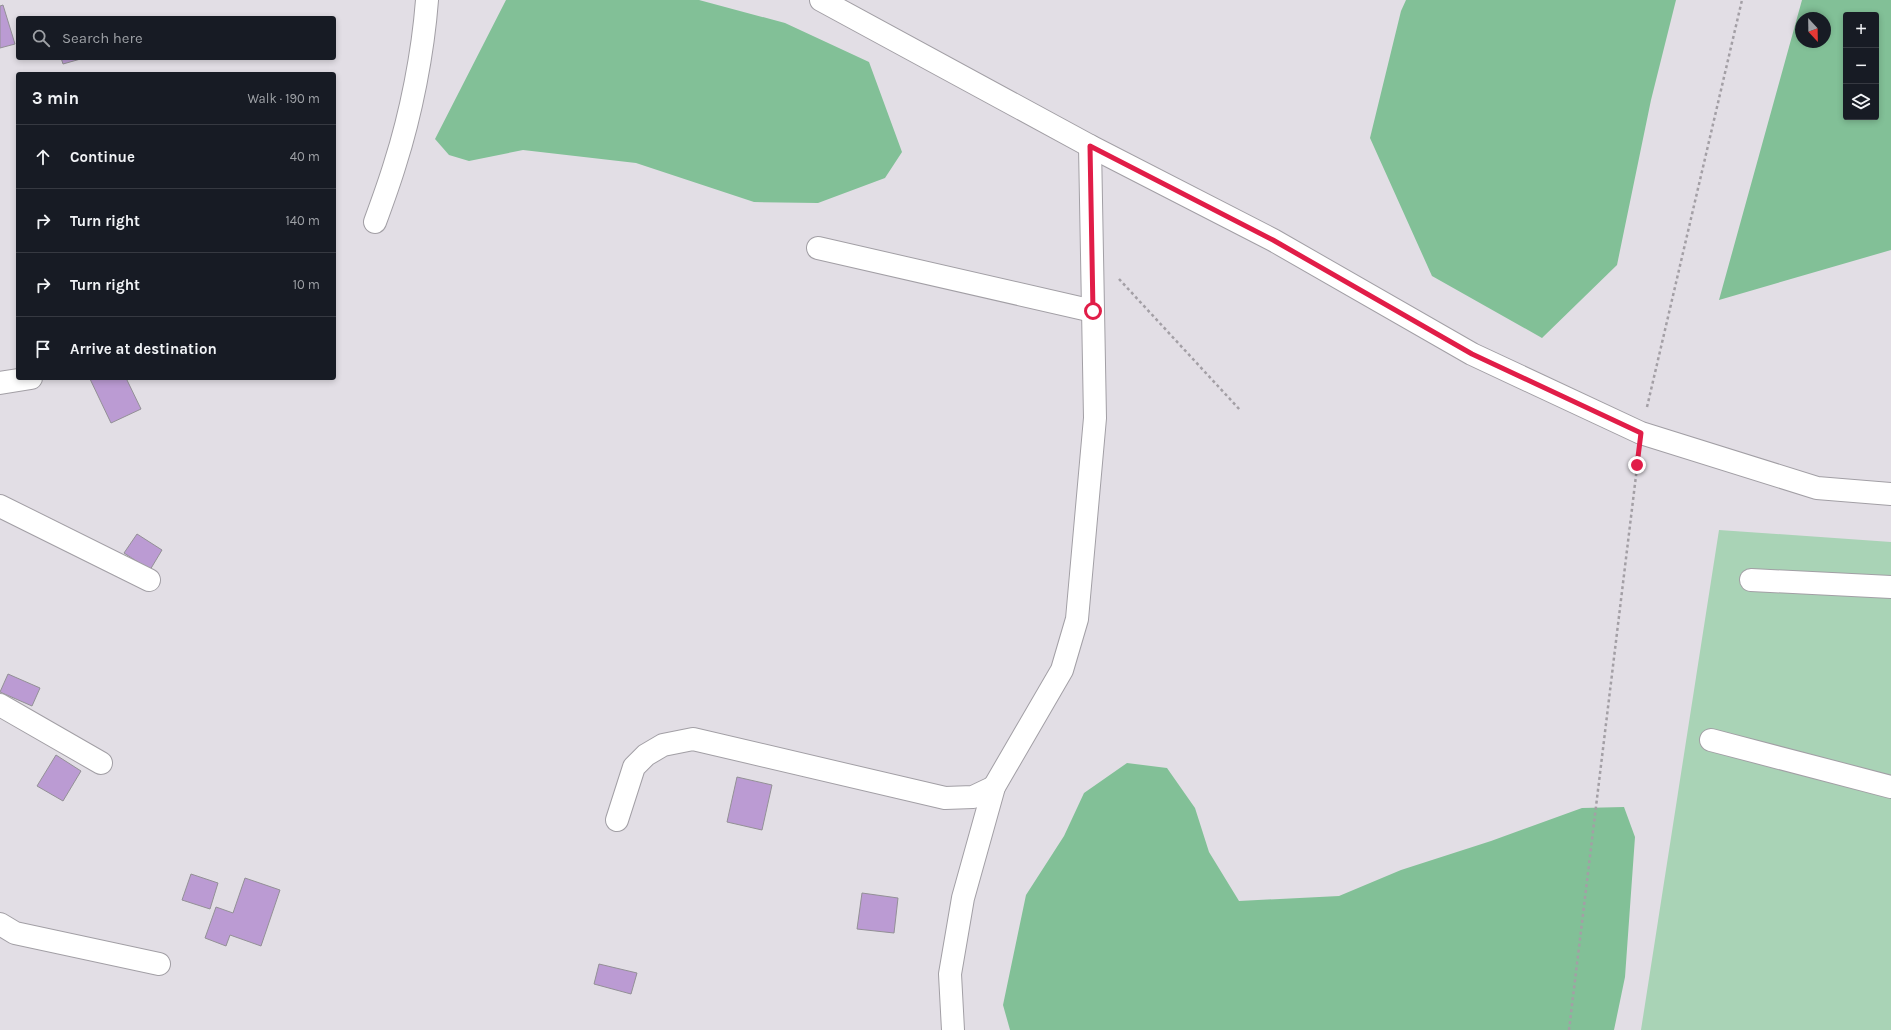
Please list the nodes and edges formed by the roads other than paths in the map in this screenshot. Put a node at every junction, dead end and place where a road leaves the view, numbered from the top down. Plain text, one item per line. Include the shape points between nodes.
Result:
1 (427, 0) edge
2 (821, 0) edge
3 (846, 6) edge
4 (1090, 146) junction
5 (375, 222) dead end
6 (818, 248) dead end
7 (1093, 311) junction
8 (19, 380) edge
9 (0, 383) edge
10 (1891, 494) edge
11 (0, 506) edge
12 (149, 580) dead end
13 (1751, 580) dead end
14 (1891, 587) edge
15 (0, 705) edge
16 (1711, 740) dead end
17 (101, 763) dead end
18 (994, 787) junction
19 (1891, 787) edge
20 (617, 820) dead end
21 (0, 924) edge
22 (159, 964) dead end
23 (953, 1030) edge

1 - 5 street via 424,34 413,94 396,164
2 - 3 street
3 - 4 street
4 - 7 street
4 - 10 street via 1273,240 1472,354 1641,433 1817,488
6 - 7 street
7 - 18 street via 1095,418 1077,619 1062,670
8 - 9 street
11 - 12 street
13 - 14 street
15 - 17 street
16 - 19 street
18 - 20 street via 973,797 945,798 694,739 663,745 646,755 634,767
18 - 23 street via 963,898 950,974
21 - 22 street via 15,933

